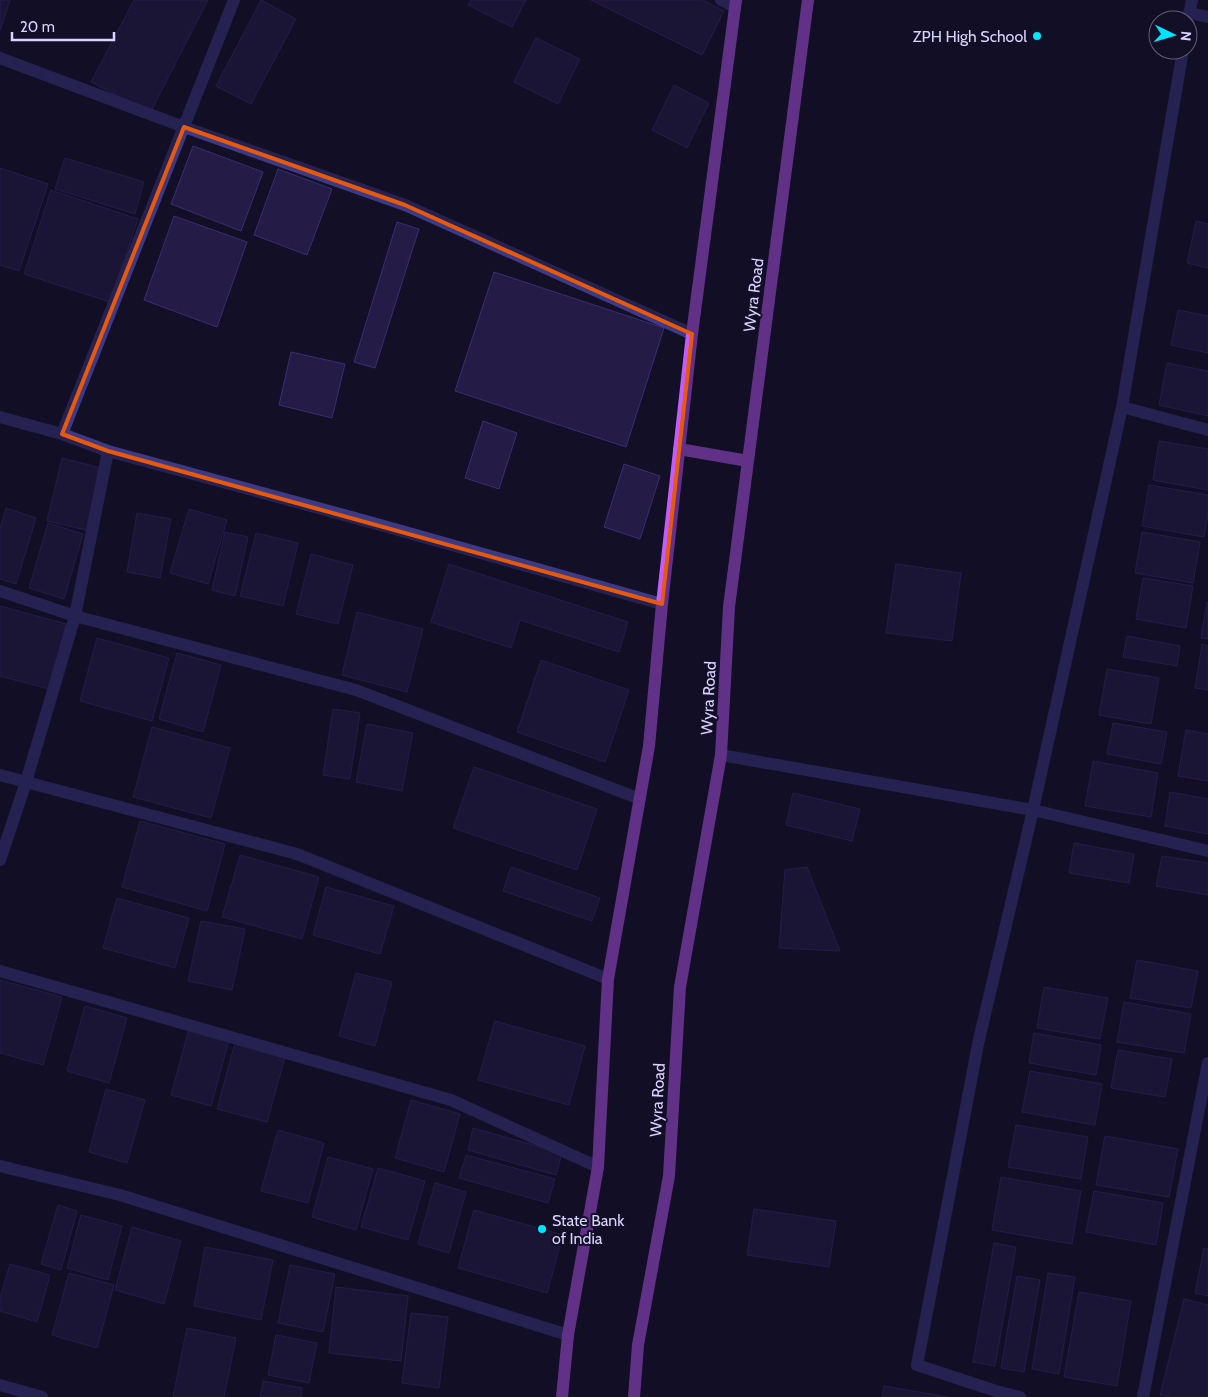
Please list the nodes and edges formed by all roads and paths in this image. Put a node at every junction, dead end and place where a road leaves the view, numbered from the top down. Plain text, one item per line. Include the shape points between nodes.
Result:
1 (234, 0) edge
2 (721, 0) edge
3 (808, 0) edge
4 (735, 4) edge
5 (0, 58) edge
6 (1181, 60) edge
7 (184, 127) junction
8 (692, 334) junction
9 (1122, 407) junction
10 (0, 417) edge
11 (1208, 430) edge
12 (62, 434) junction
13 (680, 448) junction
14 (108, 451) junction
15 (748, 461) junction
16 (0, 591) edge
17 (662, 604) junction
18 (75, 616) junction
19 (721, 755) junction
20 (0, 775) edge
21 (26, 782) junction
22 (640, 799) junction
23 (1033, 810) junction
24 (1208, 851) edge
25 (0, 860) edge
26 (0, 971) edge
27 (608, 979) junction
28 (1208, 1063) edge
29 (0, 1166) edge
30 (598, 1167) junction
31 (568, 1335) junction
32 (0, 1385) edge
33 (995, 1394) edge
34 (42, 1397) edge
35 (562, 1397) edge
36 (634, 1397) edge
37 (1020, 1397) edge
38 (1144, 1397) edge

1 - 7 street
2 - 4 street
3 - 15 main road, Wyra Road
4 - 8 main road
5 - 7 street
6 - 9 street
7 - 8 street via 405,205
7 - 12 street
8 - 13 main road
9 - 11 street
9 - 23 street
10 - 12 street
12 - 14 street
13 - 15 main road
13 - 17 main road
14 - 17 street
14 - 18 street
15 - 19 main road, Wyra Road via 729,608
16 - 18 street
17 - 22 main road via 649,746
18 - 21 street
18 - 22 street via 356,690
19 - 23 street
19 - 36 main road, Wyra Road via 680,987 669,1176 638,1345
20 - 21 street
21 - 25 street
21 - 27 street via 297,854
22 - 27 main road
23 - 24 street
23 - 33 street via 978,1044 916,1365
26 - 30 street via 451,1100
27 - 30 main road
28 - 38 street
29 - 31 street via 120,1195
30 - 31 main road
31 - 35 main road
32 - 34 street
33 - 37 street

